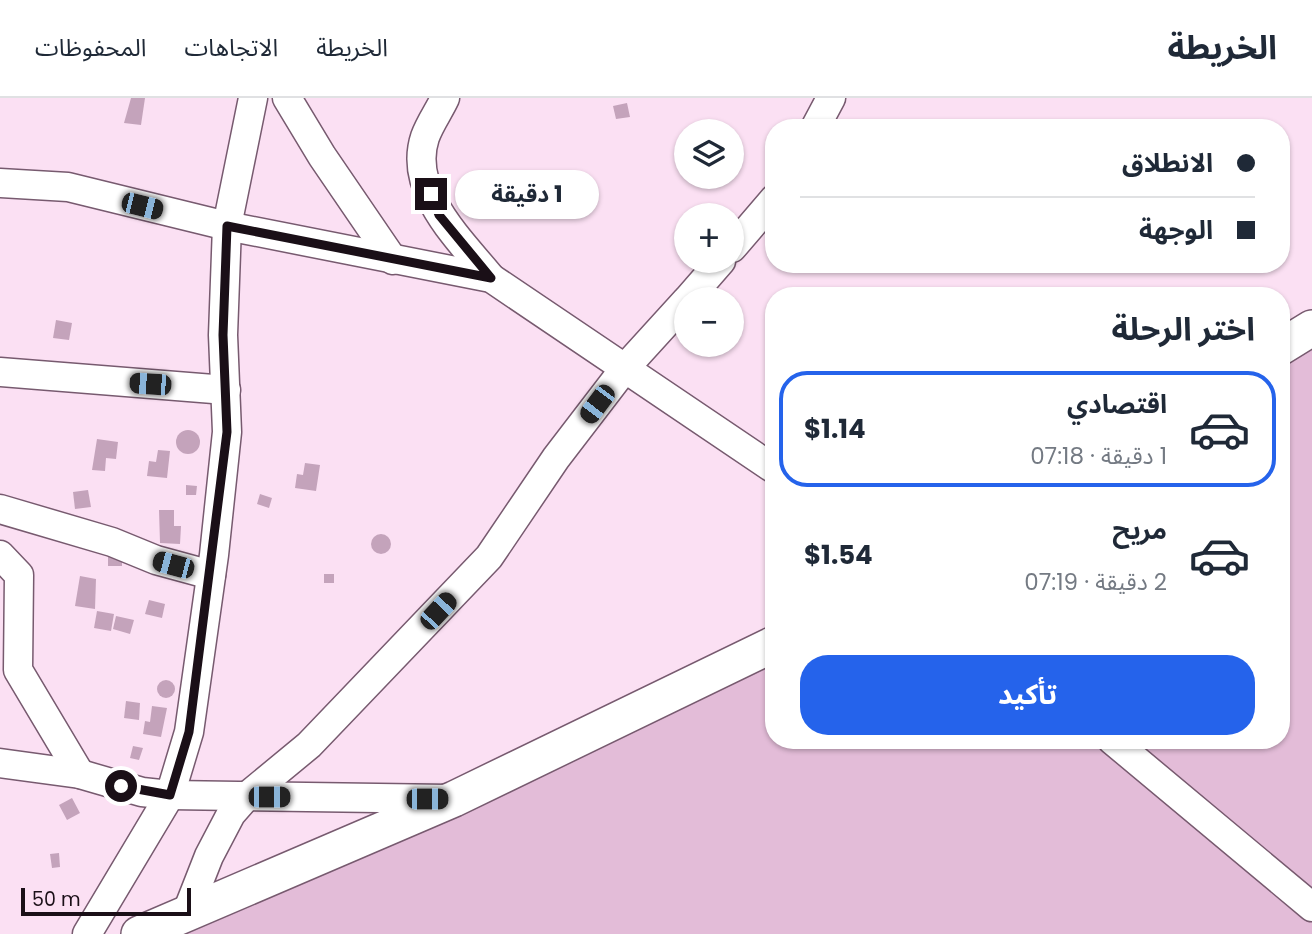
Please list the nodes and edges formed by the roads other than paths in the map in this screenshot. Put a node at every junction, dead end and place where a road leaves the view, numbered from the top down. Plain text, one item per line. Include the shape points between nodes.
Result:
1 (253, 98) edge
2 (287, 98) edge
3 (445, 98) edge
4 (831, 98) edge
5 (820, 119) edge
6 (0, 183) edge
7 (765, 210) edge
8 (227, 226) junction
9 (744, 234) edge
10 (393, 260) junction
11 (711, 273) edge
12 (491, 278) junction
13 (698, 287) edge
14 (674, 314) edge
15 (1312, 327) edge
16 (1290, 341) edge
17 (625, 368) junction
18 (0, 372) edge
19 (226, 390) junction
20 (765, 463) edge
21 (0, 509) edge
22 (0, 555) edge
23 (211, 575) junction
24 (765, 648) edge
25 (1123, 749) edge
26 (0, 763) edge
27 (80, 774) junction
28 (170, 795) junction
29 (246, 796) junction
30 (454, 799) junction
31 (1312, 907) edge
32 (187, 912) junction
33 (87, 934) edge
34 (139, 934) edge

1 - 8 street
2 - 10 street
3 - 12 street via 425,139 424,174 439,215
4 - 5 street
6 - 8 street via 68,187
7 - 9 street
8 - 10 street
8 - 19 street
10 - 12 street
11 - 13 street
12 - 17 street
14 - 17 street
15 - 16 street
17 - 20 street
17 - 29 street via 489,557 309,745
18 - 19 street
19 - 23 street via 227,432
21 - 23 street
22 - 27 street via 19,575 18,670
23 - 28 street via 189,732
24 - 30 street
25 - 31 street
26 - 27 street
27 - 28 street
28 - 29 street
28 - 33 street
29 - 30 street
29 - 32 street via 215,845
30 - 32 street
32 - 34 street

